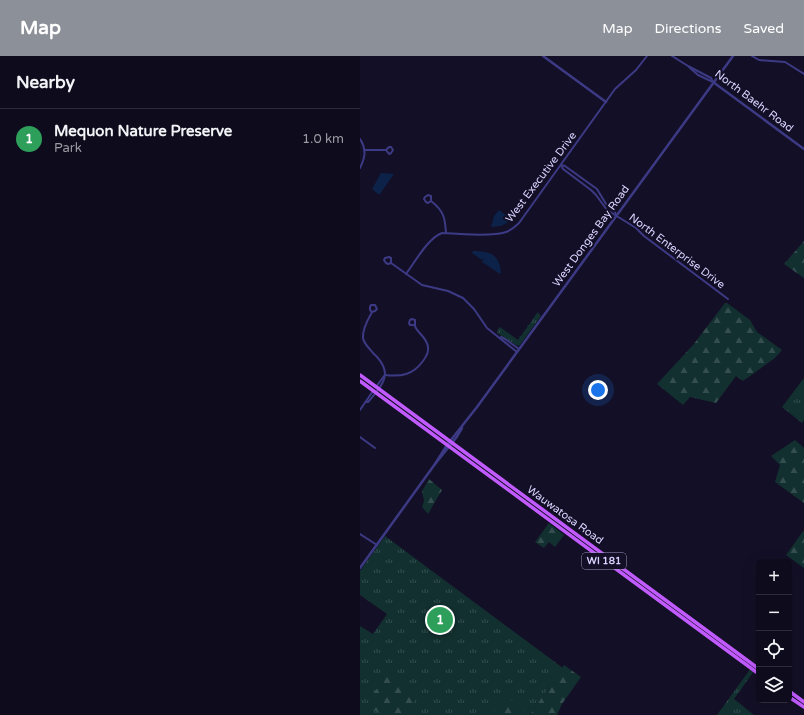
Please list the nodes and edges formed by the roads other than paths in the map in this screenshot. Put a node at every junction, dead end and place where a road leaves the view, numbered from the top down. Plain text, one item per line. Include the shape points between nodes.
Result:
1 (543, 56) edge
2 (647, 56) edge
3 (672, 56) edge
4 (732, 56) edge
5 (752, 56) edge
6 (688, 66) junction
7 (698, 70) junction
8 (696, 73) junction
9 (804, 74) edge
10 (713, 82) junction
11 (606, 102) junction
12 (360, 139) edge
13 (804, 149) edge
14 (365, 150) junction
15 (386, 150) dead end
16 (560, 165) junction
17 (360, 168) edge
18 (431, 201) dead end
19 (616, 215) junction
20 (446, 233) junction
21 (391, 263) dead end
22 (406, 274) junction
23 (728, 299) dead end
24 (372, 312) dead end
25 (415, 325) dead end
26 (518, 350) junction
27 (360, 375) edge
28 (385, 376) junction
29 (360, 381) edge
30 (378, 388) junction
31 (374, 392) junction
32 (360, 410) edge
33 (360, 437) edge
34 (450, 444) junction
35 (375, 448) dead end
36 (360, 534) edge
37 (377, 545) junction
38 (360, 568) edge
39 (756, 667) edge
40 (756, 672) edge
41 (792, 693) edge
42 (792, 699) edge
43 (804, 702) edge
44 (804, 708) edge

1 - 11 street
2 - 11 street, West Executive Drive
3 - 6 street, North Baehr Road
4 - 10 street, West Donges Bay Road
5 - 9 street via 759,60 785,62
6 - 7 street, North Baehr Road
6 - 8 street
7 - 8 street
7 - 10 street, North Baehr Road
8 - 10 street
10 - 13 street, North Baehr Road
10 - 19 street, West Donges Bay Road
11 - 16 street, West Executive Drive
12 - 14 street
14 - 15 street
14 - 17 street
16 - 19 street, North Enterprise Drive via 596,195 612,215
16 - 20 street, West Executive Drive via 519,223 510,230 495,234
18 - 20 street via 444,216
19 - 23 street, North Enterprise Drive
19 - 26 street, West Donges Bay Road
20 - 22 street via 432,239
21 - 22 street
22 - 26 street via 422,285 448,291 460,297 469,304 487,328
24 - 28 street via 364,328 363,339 382,362
25 - 28 street via 427,342 426,357 418,367 405,376
26 - 34 street, West Donges Bay Road
27 - 30 main road, Wauwatosa Road / WI 181
28 - 30 street
29 - 31 main road, Wauwatosa Road / WI 181
30 - 31 street
30 - 34 main road, Wauwatosa Road / WI 181
31 - 32 street
31 - 34 main road, Wauwatosa Road / WI 181 via 432,435
33 - 35 street
34 - 37 street, West Donges Bay Road
34 - 39 main road, Wauwatosa Road / WI 181 via 469,455
34 - 40 main road, Wauwatosa Road / WI 181
36 - 37 street
37 - 38 street, West Donges Bay Road
41 - 43 main road
42 - 44 main road

